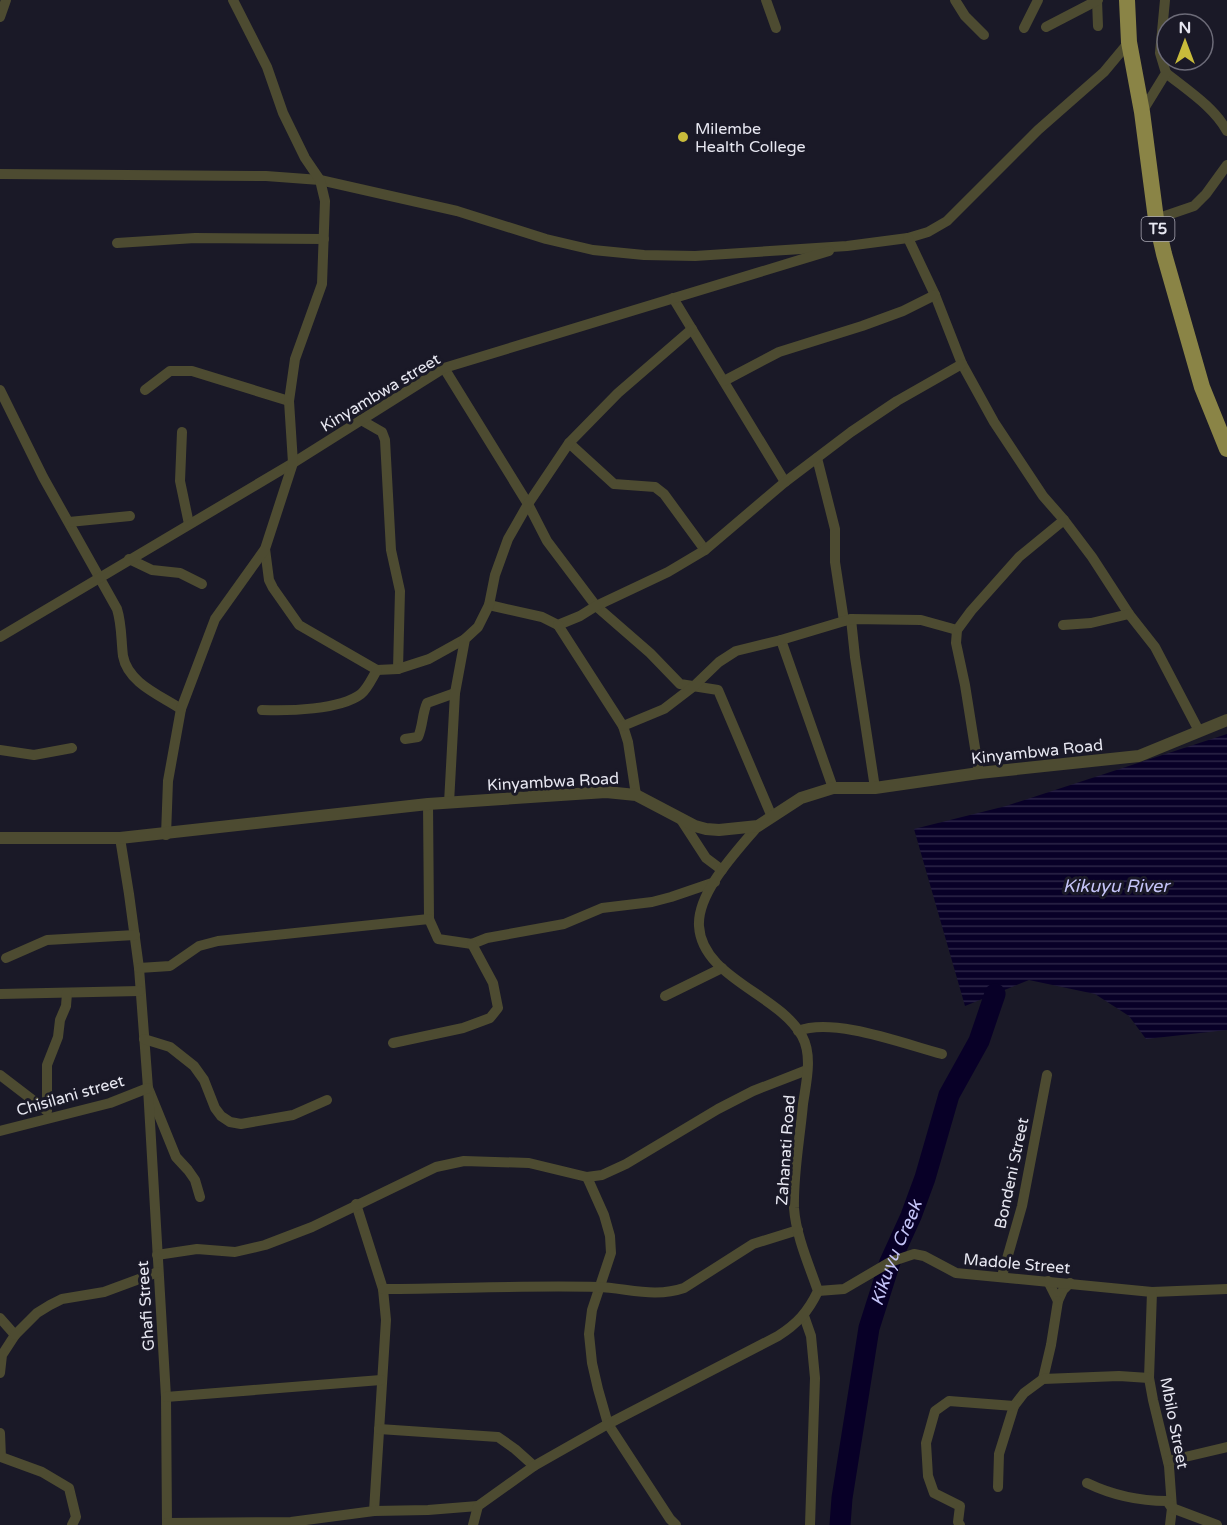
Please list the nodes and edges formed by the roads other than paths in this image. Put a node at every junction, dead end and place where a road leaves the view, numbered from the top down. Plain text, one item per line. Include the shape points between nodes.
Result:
1 (6, 0) edge
2 (233, 0) edge
3 (766, 0) edge
4 (955, 0) edge
5 (1038, 0) edge
6 (1097, 0) edge
7 (1127, 0) edge
8 (0, 17) edge
9 (1098, 26) dead end
10 (1046, 27) dead end
11 (776, 28) dead end
12 (1024, 28) dead end
13 (984, 35) dead end
14 (1129, 42) junction
15 (1166, 72) joint
16 (1142, 112) junction
17 (1227, 131) edge
18 (1227, 165) edge
19 (0, 174) edge
20 (320, 180) junction
21 (1156, 219) junction
22 (908, 238) junction
23 (324, 239) junction
24 (117, 243) dead end
25 (847, 246) junction
26 (935, 295) junction
27 (673, 298) junction
28 (692, 329) junction
29 (962, 364) junction
30 (444, 368) junction
31 (724, 381) junction
32 (0, 390) edge
33 (145, 390) dead end
34 (289, 400) junction
35 (361, 420) junction
36 (182, 432) dead end
37 (569, 443) junction
38 (1227, 449) edge
39 (817, 458) junction
40 (293, 463) junction
41 (785, 482) junction
42 (528, 504) junction
43 (130, 516) dead end
44 (1064, 520) junction
45 (69, 522) junction
46 (189, 524) junction
47 (265, 549) junction
48 (705, 550) junction
49 (129, 560) junction
50 (100, 577) junction
51 (202, 584) dead end
52 (489, 605) junction
53 (596, 606) junction
54 (1129, 614) junction
55 (848, 620) junction
56 (1064, 624) dead end
57 (558, 625) junction
58 (957, 630) junction
59 (0, 637) edge
60 (465, 639) junction
61 (781, 640) junction
62 (398, 669) junction
63 (377, 670) junction
64 (694, 686) junction
65 (455, 693) junction
66 (181, 709) junction
67 (262, 710) dead end
68 (1227, 720) edge
69 (623, 726) junction
70 (1199, 731) junction
71 (405, 739) dead end
72 (72, 748) dead end
73 (0, 750) edge
74 (979, 773) junction
75 (833, 788) junction
76 (875, 788) junction
77 (636, 795) junction
78 (449, 803) junction
79 (428, 804) junction
80 (678, 815) junction
81 (772, 817) junction
82 (758, 826) junction
83 (166, 835) junction
84 (0, 838) edge
85 (120, 838) junction
86 (722, 870) junction
87 (715, 882) junction
88 (429, 919) junction
89 (135, 935) junction
90 (472, 944) junction
91 (6, 958) dead end
92 (139, 968) junction
93 (722, 968) junction
94 (140, 991) junction
95 (67, 993) junction
96 (0, 994) edge
97 (665, 996) dead end
98 (798, 1030) junction
99 (144, 1039) junction
100 (393, 1043) dead end
101 (942, 1054) dead end
102 (807, 1070) junction
103 (1047, 1075) dead end
104 (0, 1076) edge
105 (148, 1088) junction
106 (327, 1100) dead end
107 (0, 1131) edge
108 (587, 1177) junction
109 (200, 1197) dead end
110 (356, 1204) junction
111 (798, 1230) junction
112 (157, 1255) junction
113 (158, 1272) junction
114 (1002, 1276) junction
115 (1048, 1281) junction
116 (1070, 1283) junction
117 (600, 1287) junction
118 (383, 1289) junction
119 (1227, 1289) edge
120 (818, 1291) junction
121 (1152, 1292) junction
122 (1058, 1301) junction
123 (804, 1316) junction
124 (0, 1318) edge
125 (15, 1335) junction
126 (0, 1373) edge
127 (1149, 1378) junction
128 (1044, 1379) junction
129 (381, 1380) junction
130 (166, 1397) junction
131 (1014, 1406) junction
132 (608, 1424) junction
133 (379, 1429) junction
134 (0, 1433) edge
135 (1227, 1447) edge
136 (1, 1457) edge
137 (1168, 1461) junction
138 (534, 1466) junction
139 (1087, 1483) dead end
140 (998, 1488) dead end
141 (478, 1506) junction
142 (1172, 1508) junction
143 (374, 1511) junction
144 (292, 1523) edge
145 (167, 1524) edge
146 (72, 1525) edge
147 (472, 1525) edge
148 (676, 1525) edge
149 (810, 1525) edge
150 (960, 1525) edge
151 (1170, 1525) edge
152 (1218, 1525) edge

1 - 8 street
2 - 20 street via 267,67 283,113
3 - 11 street
4 - 13 street
5 - 12 street
6 - 9 street
6 - 10 street
7 - 14 highway, T5
14 - 16 highway, T5
14 - 22 street via 1104,72 1038,130 947,221
15 - 16 street
15 - 17 street via 1208,107
16 - 21 highway, T5
18 - 21 street via 1194,206
19 - 20 street
20 - 23 street via 325,201
20 - 25 street via 457,212 593,250 695,256
21 - 38 highway, T5 via 1202,387
22 - 25 street
22 - 26 street
23 - 24 street via 195,238
23 - 34 street via 322,284 295,359
25 - 27 street, Kinyambwa street
26 - 29 street
26 - 31 street via 853,330 779,352
27 - 28 street
27 - 30 street, Kinyambwa street
28 - 31 street
28 - 37 street via 618,393
29 - 39 street via 897,401
29 - 44 street via 994,422 1043,496
30 - 35 street, Kinyambwa street
30 - 42 street
31 - 41 street
32 - 45 street
33 - 34 street via 170,371 192,371
34 - 40 street
35 - 40 street, Kinyambwa street
35 - 62 street via 382,432 385,440 391,550 400,591
36 - 46 street via 180,481
37 - 42 street
37 - 48 street via 614,484 655,487 664,494
39 - 41 street
39 - 55 street via 835,529 835,562
40 - 46 street, Kinyambwa street
40 - 47 street
41 - 48 street
42 - 52 street via 508,539
42 - 53 street via 547,541
43 - 45 street
44 - 54 street
44 - 58 street via 1019,557
45 - 50 street
46 - 49 street, Kinyambwa street
47 - 63 street via 269,580 299,625
47 - 66 street via 215,619
48 - 53 street
49 - 50 street, Kinyambwa street
49 - 51 street via 152,570 180,573
50 - 59 street, Kinyambwa street
50 - 66 street via 122,624 123,656 128,670 140,683
52 - 57 street via 542,617
52 - 60 street
53 - 57 street
53 - 64 street via 681,684
54 - 56 street via 1091,623
54 - 70 street via 1155,647
55 - 58 street via 921,620
55 - 61 street
55 - 76 street
57 - 69 street
58 - 74 street
60 - 62 street via 429,659
60 - 65 street
61 - 64 street via 736,651 718,662
61 - 75 street
62 - 63 street
63 - 67 street via 363,692 351,700 287,711
64 - 69 street via 664,709
64 - 81 street via 718,690
65 - 71 street via 427,703 418,737
65 - 78 street
66 - 83 street via 168,781
68 - 70 street, Kinyambwa Road
69 - 77 street
70 - 74 street, Kinyambwa Road via 1139,756
72 - 73 street via 34,755
74 - 76 street, Kinyambwa Road
75 - 76 street, Kinyambwa Road
75 - 81 street, Kinyambwa Road via 801,798
77 - 78 street, Kinyambwa Road via 606,792
77 - 80 street, Kinyambwa Road
78 - 79 street, Kinyambwa Road
79 - 83 street, Kinyambwa Road
79 - 88 street
80 - 82 street, Kinyambwa Road via 706,829
80 - 86 street via 706,858
81 - 82 street, Kinyambwa Road
82 - 86 street, Zahanati Road
83 - 85 street, Kinyambwa Road
84 - 85 street, Kinyambwa Road
85 - 89 street, Ghafi Street
86 - 87 street, Zahanati Road
87 - 90 street via 652,902 602,908 564,924
87 - 93 street, Zahanati Road via 700,913 699,927 704,946
88 - 90 street via 438,939
88 - 92 street via 218,941 199,946 170,966
89 - 91 street via 47,940
89 - 92 street, Ghafi Street
90 - 100 street via 493,984 498,1008 490,1018 463,1028
92 - 94 street, Ghafi Street
93 - 97 street
93 - 98 street, Zahanati Road via 771,1003
94 - 95 street
94 - 99 street, Ghafi Street
95 - 96 street
95 - 104 street via 58,1037 47,1065 47,1111
98 - 101 street via 810,1026 844,1028
98 - 102 street, Zahanati Road via 806,1048
99 - 105 street, Ghafi Street
99 - 106 street via 170,1047 194,1066 215,1108 230,1122 241,1124 293,1115
102 - 108 street via 718,1109 626,1164
102 - 111 street, Zahanati Road via 794,1185
103 - 114 street, Bondeni Street via 1022,1206
105 - 107 street, Chisilani street via 110,1103
105 - 109 street via 169,1141 195,1180
105 - 112 street, Ghafi Street
108 - 110 street via 529,1163 464,1161 436,1167
108 - 117 street via 610,1236 611,1253
110 - 112 street via 265,1245 235,1252 197,1249
110 - 118 street
111 - 117 street via 753,1244 672,1292 641,1293
111 - 120 street, Zahanati Road
112 - 113 street, Ghafi Street
113 - 125 street via 104,1292 62,1299 37,1313
113 - 130 street, Ghafi Street
114 - 115 street, Madole Street
114 - 120 street, Madole Street via 956,1273 914,1254 890,1262 844,1289
115 - 116 street, Madole Street
115 - 122 street
116 - 121 street, Madole Street
116 - 122 street
117 - 118 street
117 - 132 street via 592,1310 590,1334 592,1364
118 - 129 street via 386,1320
119 - 121 street, Madole Street
120 - 123 street
121 - 127 street, Mbilo Street
122 - 128 street
123 - 132 street via 778,1336
123 - 149 street via 811,1336 815,1378
124 - 125 street
125 - 126 street via 2,1355
127 - 128 street
127 - 137 street, Mbilo Street
128 - 131 street
129 - 130 street
129 - 133 street
130 - 145 street, Ghafi Street
131 - 140 street via 999,1454
131 - 150 street via 949,1401 935,1411 926,1443 928,1476 934,1493 960,1506
132 - 138 street
132 - 148 street
133 - 138 street via 498,1437
133 - 143 street
134 - 136 street
135 - 137 street
136 - 146 street via 42,1472 69,1488 76,1517
137 - 142 street, Mbilo Street
138 - 141 street
139 - 142 street via 1144,1501 1167,1501
141 - 143 street, Ghafi Street
141 - 147 street
142 - 151 street, Mbilo Street
142 - 152 street
143 - 144 street, Ghafi Street
144 - 145 street, Ghafi Street

